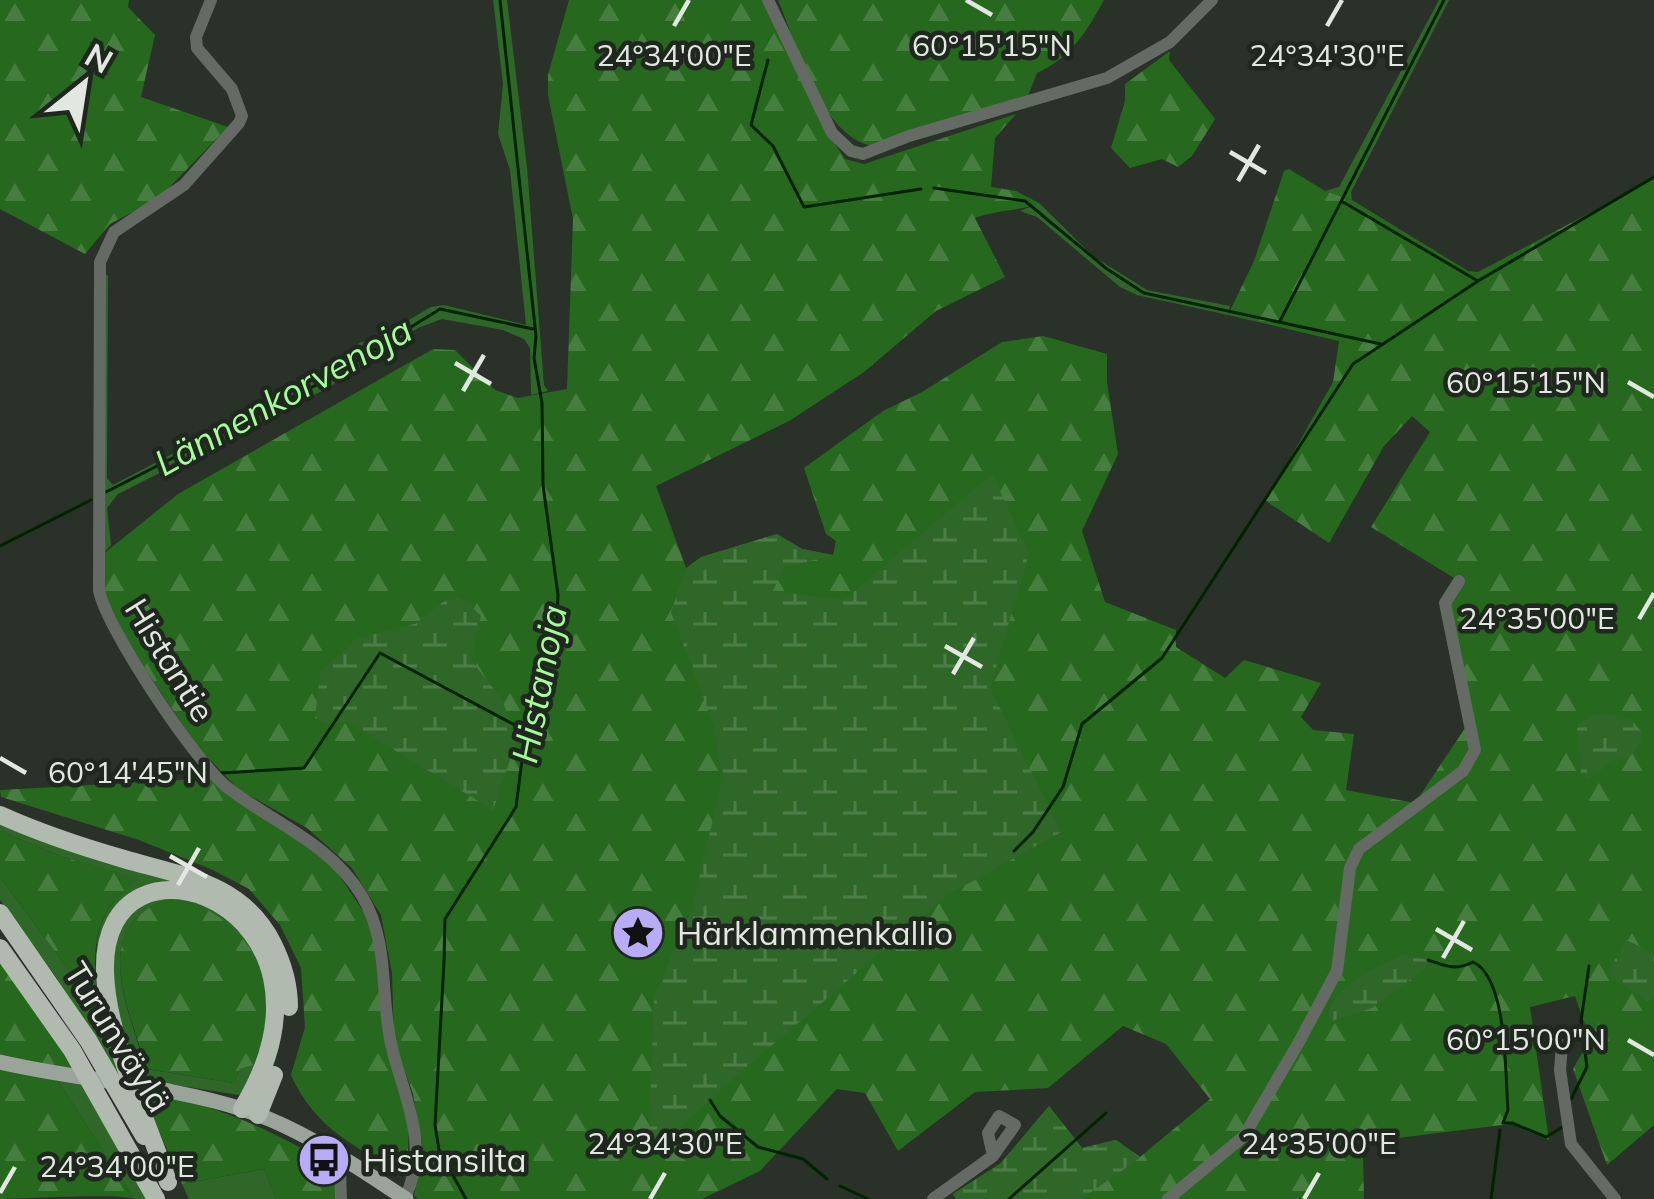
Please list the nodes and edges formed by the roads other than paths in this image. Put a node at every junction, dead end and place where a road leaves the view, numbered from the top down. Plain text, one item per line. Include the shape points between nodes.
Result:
1 (212, 0) edge
2 (768, 0) edge
3 (1212, 0) edge
4 (1459, 581) dead end
5 (0, 815) edge
6 (0, 913) edge
7 (0, 948) edge
8 (1562, 1045) dead end
9 (0, 1062) edge
10 (250, 1112) junction
11 (993, 1156) dead end
12 (346, 1161) junction
13 (172, 1191) edge
14 (405, 1198) edge
15 (156, 1199) edge
16 (341, 1199) edge
17 (932, 1199) edge
18 (1168, 1199) edge
19 (1615, 1199) edge

1 - 14 street, Histantie via 197,48 232,89 242,116 184,185 114,232 100,262 99,590 110,626 209,770 337,863 371,914 384,958 389,1034 417,1137
2 - 3 street via 832,133 863,154 1107,78 1170,42
4 - 18 street via 1445,603 1475,751 1463,771 1359,849 1337,970 1299,1042 1244,1136
5 - 10 highway via 195,877 255,916 289,998 282,1054
6 - 13 highway, Turunväylä via 88,1040
7 - 15 highway, Turunväylä via 72,1050
8 - 19 street via 1571,1144
9 - 10 main road
10 - 12 main road
10 - 13 highway via 278,1002 261,950 240,920 209,897 174,888 141,898 114,925 105,973
11 - 17 street
12 - 14 main road
12 - 16 street

